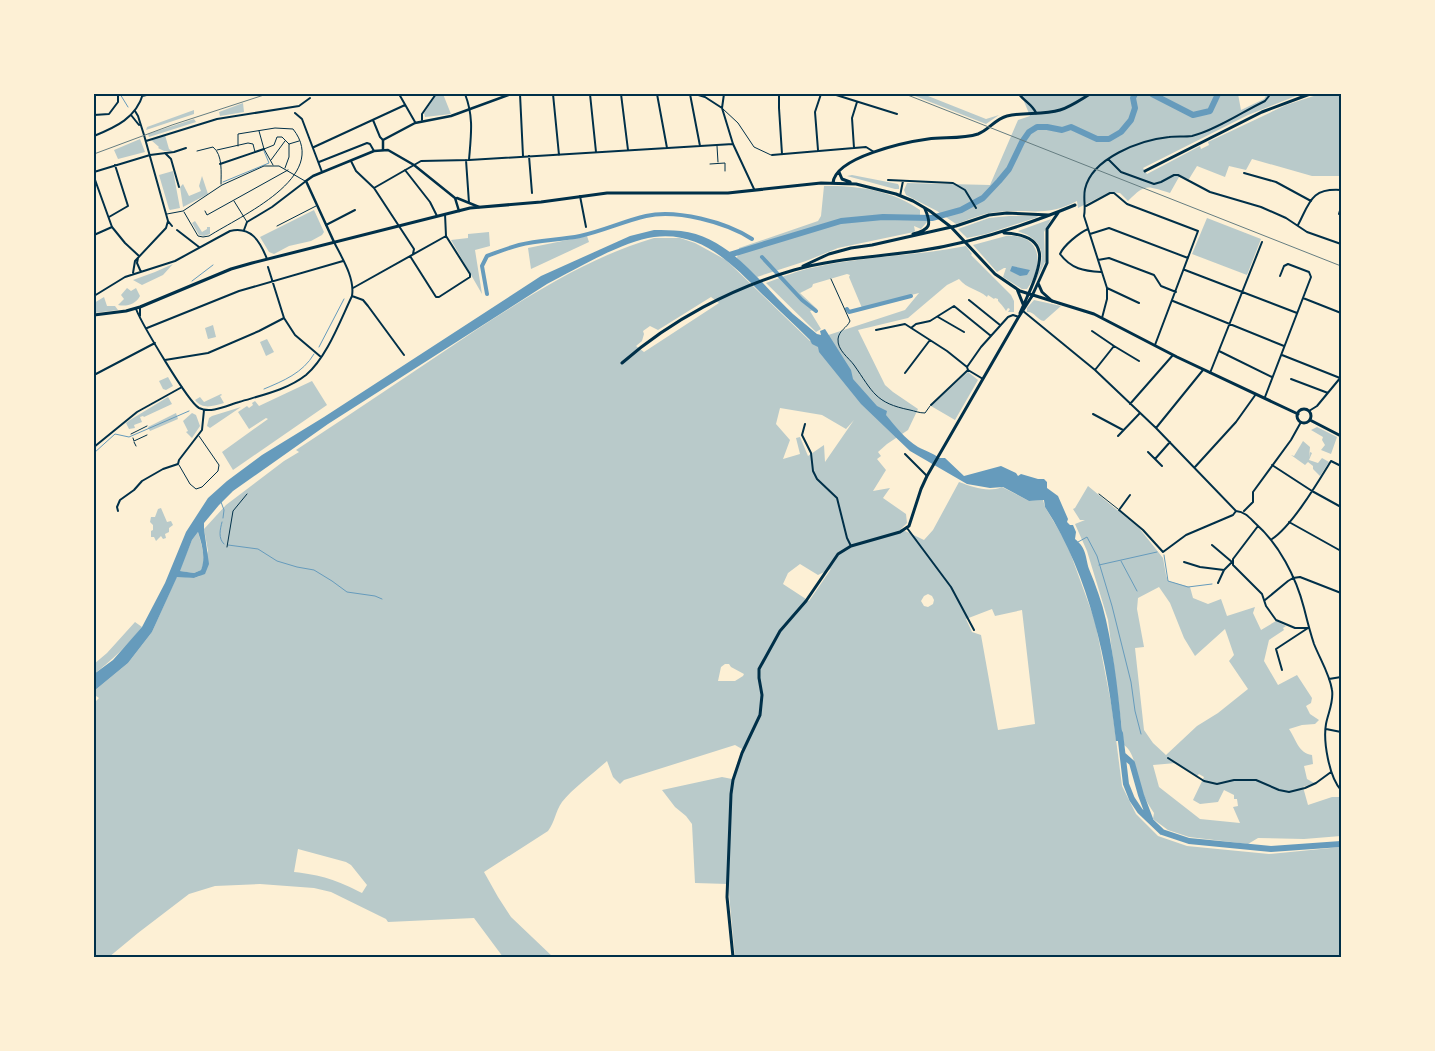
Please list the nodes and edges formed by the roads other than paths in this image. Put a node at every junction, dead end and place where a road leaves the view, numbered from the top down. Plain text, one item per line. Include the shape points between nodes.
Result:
1 (118, 94) edge
2 (151, 94) edge
3 (399, 94) edge
4 (436, 94) edge
5 (465, 94) edge
6 (511, 94) edge
7 (520, 94) edge
8 (553, 94) edge
9 (590, 94) edge
10 (621, 94) edge
11 (657, 94) edge
12 (690, 94) edge
13 (695, 94) edge
14 (724, 94) edge
15 (779, 94) edge
16 (821, 94) edge
17 (832, 94) edge
18 (1019, 94) edge
19 (1090, 94) edge
20 (1269, 94) edge
21 (1310, 94) edge
22 (143, 95) edge
23 (310, 98) dead end
24 (857, 102) junction
25 (405, 105) junction
26 (471, 108) junction
27 (722, 108) junction
28 (135, 111) junction
29 (295, 113) dead end
30 (898, 114) dead end
31 (1036, 114) junction
32 (94, 115) edge
33 (131, 115) junction
34 (373, 120) junction
35 (422, 120) junction
36 (415, 123) junction
37 (141, 127) junction
38 (259, 130) junction
39 (94, 136) edge
40 (286, 140) junction
41 (383, 140) junction
42 (146, 141) junction
43 (300, 141) junction
44 (289, 144) junction
45 (733, 144) junction
46 (274, 145) junction
47 (717, 145) junction
48 (238, 146) junction
49 (700, 146) junction
50 (314, 147) junction
51 (186, 148) dead end
52 (667, 148) junction
53 (854, 148) junction
54 (264, 149) junction
55 (217, 150) junction
56 (383, 150) junction
57 (628, 150) junction
58 (818, 150) junction
59 (197, 151) dead end
60 (279, 151) junction
61 (374, 151) junction
62 (596, 152) junction
63 (874, 152) junction
64 (165, 153) junction
65 (256, 153) junction
66 (782, 154) junction
67 (150, 155) junction
68 (559, 155) junction
69 (772, 155) joint
70 (523, 156) junction
71 (529, 156) junction
72 (1108, 159) junction
73 (270, 160) junction
74 (351, 160) junction
75 (467, 160) junction
76 (319, 162) junction
77 (718, 163) junction
78 (220, 164) junction
79 (710, 164) dead end
80 (116, 165) junction
81 (273, 165) junction
82 (414, 165) junction
83 (285, 168) junction
84 (288, 170) junction
85 (405, 170) junction
86 (726, 170) dead end
87 (840, 171) junction
88 (1145, 171) dead end
89 (94, 172) edge
90 (322, 172) junction
91 (1244, 173) dead end
92 (295, 174) junction
93 (94, 177) edge
94 (888, 180) dead end
95 (903, 180) junction
96 (306, 181) junction
97 (832, 183) junction
98 (838, 183) junction
99 (856, 184) junction
100 (222, 185) junction
101 (179, 187) dead end
102 (374, 188) junction
103 (1341, 190) edge
104 (755, 191) junction
105 (532, 193) dead end
106 (580, 196) junction
107 (900, 196) junction
108 (455, 198) junction
109 (233, 200) junction
110 (1311, 200) junction
111 (470, 204) junction
112 (1075, 205) dead end
113 (316, 206) junction
114 (1086, 206) junction
115 (480, 207) junction
116 (1341, 207) edge
117 (976, 208) dead end
118 (355, 210) dead end
119 (183, 211) junction
120 (205, 211) dead end
121 (459, 211) junction
122 (927, 211) junction
123 (1059, 212) junction
124 (167, 214) junction
125 (445, 214) junction
126 (1052, 214) junction
127 (1339, 214) dead end
128 (242, 216) junction
129 (437, 216) junction
130 (109, 217) junction
131 (168, 221) junction
132 (247, 222) junction
133 (326, 225) junction
134 (1298, 225) junction
135 (172, 226) dead end
136 (277, 226) dead end
137 (398, 226) junction
138 (112, 227) junction
139 (586, 227) dead end
140 (951, 227) junction
141 (1088, 229) junction
142 (177, 230) dead end
143 (244, 230) junction
144 (1001, 233) junction
145 (1090, 234) junction
146 (94, 235) edge
147 (446, 236) junction
148 (334, 242) junction
149 (1262, 242) dead end
150 (1341, 244) edge
151 (199, 248) junction
152 (851, 248) junction
153 (413, 254) junction
154 (139, 256) junction
155 (410, 256) junction
156 (1188, 258) junction
157 (266, 259) junction
158 (1098, 260) junction
159 (343, 261) junction
160 (268, 267) dead end
161 (795, 269) junction
162 (1184, 269) junction
163 (142, 272) junction
164 (1102, 272) junction
165 (133, 275) junction
166 (1280, 276) dead end
167 (831, 279) dead end
168 (272, 281) junction
169 (1038, 283) junction
170 (353, 288) junction
171 (1107, 288) junction
172 (94, 289) edge
173 (1341, 289) edge
174 (1017, 290) junction
175 (1176, 292) junction
176 (1242, 292) junction
177 (1340, 293) dead end
178 (97, 294) junction
179 (1028, 295) junction
180 (94, 296) edge
181 (352, 296) junction
182 (1032, 296) junction
183 (1303, 298) junction
184 (969, 300) dead end
185 (1052, 301) junction
186 (1172, 301) junction
187 (1139, 303) dead end
188 (1023, 305) junction
189 (139, 307) junction
190 (1022, 310) junction
191 (126, 311) junction
192 (138, 313) junction
193 (1297, 313) junction
194 (1341, 313) edge
195 (94, 315) edge
196 (140, 316) junction
197 (1019, 316) junction
198 (938, 317) junction
199 (284, 318) junction
200 (1102, 318) junction
201 (1230, 324) junction
202 (1000, 325) junction
203 (147, 328) junction
204 (911, 328) junction
205 (876, 330) dead end
206 (1092, 331) dead end
207 (964, 332) dead end
208 (991, 336) junction
209 (930, 340) junction
210 (155, 343) junction
211 (1155, 345) junction
212 (1114, 346) junction
213 (1284, 346) junction
214 (1219, 351) junction
215 (404, 355) dead end
216 (1173, 355) junction
217 (1281, 355) junction
218 (321, 357) junction
219 (165, 360) junction
220 (1139, 361) dead end
221 (622, 363) dead end
222 (967, 369) junction
223 (1204, 369) junction
224 (1095, 370) junction
225 (905, 373) dead end
226 (1210, 373) junction
227 (94, 375) edge
228 (1272, 377) junction
229 (1341, 377) edge
230 (1291, 379) dead end
231 (983, 380) junction
232 (182, 387) junction
233 (1328, 393) junction
234 (1256, 394) junction
235 (1264, 398) junction
236 (1130, 404) junction
237 (931, 405) joint
238 (204, 410) junction
239 (1309, 412) junction
240 (1140, 413) junction
241 (1093, 414) dead end
242 (1298, 414) junction
243 (1310, 420) junction
244 (1301, 422) junction
245 (805, 424) dead end
246 (147, 426) dead end
247 (1156, 428) junction
248 (1123, 430) junction
249 (131, 434) dead end
250 (147, 435) dead end
251 (199, 435) junction
252 (1118, 436) dead end
253 (1341, 436) edge
254 (133, 438) dead end
255 (134, 441) junction
256 (1170, 442) junction
257 (136, 446) dead end
258 (94, 447) edge
259 (1148, 452) dead end
260 (905, 454) dead end
261 (1155, 458) junction
262 (178, 464) junction
263 (1272, 465) junction
264 (1162, 466) dead end
265 (1341, 466) edge
266 (1195, 467) junction
267 (928, 476) junction
268 (1312, 492) junction
269 (247, 494) dead end
270 (1099, 494) dead end
271 (1130, 495) dead end
272 (1341, 507) edge
273 (1119, 510) junction
274 (118, 511) dead end
275 (1236, 511) junction
276 (1243, 512) junction
277 (1288, 522) junction
278 (1259, 526) junction
279 (906, 528) junction
280 (1272, 539) junction
281 (1212, 545) dead end
282 (851, 546) junction
283 (227, 547) dead end
284 (1341, 551) edge
285 (1184, 562) dead end
286 (1232, 562) junction
287 (1224, 570) junction
288 (1293, 578) junction
289 (1218, 584) dead end
290 (1341, 593) edge
291 (1265, 600) junction
292 (1308, 628) junction
293 (974, 630) dead end
294 (1282, 670) dead end
295 (1341, 677) edge
296 (1329, 679) junction
297 (1326, 729) junction
298 (1341, 732) edge
299 (1168, 758) dead end
300 (1332, 772) junction
301 (1341, 790) edge
302 (733, 957) edge

1 - 32 street via 118,102 109,114
2 - 22 street
3 - 25 street
4 - 35 street via 422,114
5 - 26 street
6 - 26 street
7 - 70 street
8 - 68 street
9 - 62 street
10 - 57 street
11 - 52 street
12 - 49 street
13 - 27 street
14 - 27 street
15 - 66 street
16 - 58 street via 815,112
17 - 24 street
18 - 31 street
19 - 31 main road via 1072,105
20 - 72 street via 1265,101 1205,131 1192,136 1151,140
21 - 88 main road via 1262,112
22 - 28 street
23 - 42 street via 299,106 217,118
24 - 30 street
24 - 53 street via 852,118
25 - 34 street
25 - 36 street
26 - 35 street via 451,116
26 - 75 street
27 - 45 street
27 - 69 street via 738,123 754,146
28 - 33 street
28 - 37 street
29 - 50 street via 302,118
31 - 63 main road via 1006,116 983,132 972,135 928,139
33 - 37 street
33 - 39 street via 114,128
34 - 41 street
34 - 50 street
35 - 36 street
36 - 41 street
37 - 42 street
38 - 43 street via 293,129
38 - 48 street via 238,134
38 - 54 street
40 - 44 street
40 - 46 street via 277,137
40 - 60 street
41 - 56 street
42 - 67 street
43 - 44 street
43 - 92 street via 302,160
44 - 83 street via 290,157
45 - 47 street
45 - 104 street
46 - 54 street
46 - 60 street
47 - 49 street
47 - 77 street
48 - 55 street
48 - 65 street via 253,144
49 - 52 street
50 - 76 street
51 - 64 street
52 - 57 street
53 - 58 street
53 - 63 street
54 - 65 street
54 - 73 street
55 - 59 street via 213,147
55 - 78 street
56 - 61 street
56 - 82 street
57 - 62 street
58 - 66 street
60 - 73 street
61 - 74 street
61 - 76 street via 367,143
62 - 68 street
63 - 87 main road
64 - 67 street
64 - 101 street via 171,159
65 - 78 street
66 - 69 street
67 - 80 street
67 - 124 street
68 - 71 street
70 - 71 street
70 - 75 street
71 - 105 street
72 - 114 street via 1101,163 1087,183
72 - 134 street via 1121,172 1154,184 1178,175 1210,192 1261,206
73 - 81 street
74 - 90 street
74 - 102 street via 356,171
75 - 82 street via 421,161
75 - 111 street
76 - 90 street
77 - 79 street
77 - 86 street via 725,163
78 - 100 street
80 - 89 street
80 - 130 street via 128,206
81 - 83 street
81 - 100 street
82 - 85 street
82 - 108 street
83 - 84 street
84 - 92 street
84 - 109 street
85 - 102 street
85 - 129 street
87 - 97 main road
87 - 98 main road
87 - 99 main road via 842,179
90 - 96 street
91 - 110 street via 1276,182
92 - 96 street
92 - 128 street via 283,188
93 - 130 street
94 - 95 street
95 - 107 street
95 - 117 street via 953,183 965,190
96 - 113 street
96 - 132 street
97 - 98 main road
97 - 104 main road
98 - 99 main road
99 - 107 main road
100 - 119 street
102 - 137 street
103 - 110 street via 1322,191
104 - 106 main road via 618,192
106 - 115 main road
106 - 139 street
107 - 122 main road
108 - 111 street
108 - 121 street
109 - 120 street via 206,215
109 - 128 street
110 - 134 street
111 - 115 street
112 - 123 main road
113 - 133 street
113 - 136 street
114 - 141 street via 1084,216
114 - 156 street via 1114,193 1127,204 1198,232
115 - 121 main road
116 - 127 street
118 - 133 street
119 - 124 street
119 - 128 street via 195,233 202,237
121 - 125 main road
122 - 140 main road
122 - 152 main road via 930,219 925,230
123 - 126 main road
123 - 169 main road via 1047,229 1047,263
124 - 131 street
125 - 129 main road
125 - 147 street
126 - 140 main road via 997,213
126 - 144 main road
128 - 132 street
129 - 137 main road
130 - 138 street
131 - 135 street
131 - 154 street via 166,228
132 - 143 street
133 - 148 street
134 - 150 street
137 - 148 main road
137 - 153 street via 414,249
138 - 146 street
138 - 154 street
140 - 152 main road
140 - 174 main road via 995,274
141 - 145 street
141 - 164 street via 1060,254 1079,270
142 - 151 street
143 - 151 street via 230,231
143 - 157 street via 256,238
144 - 161 main road via 947,246
144 - 179 main road via 1025,236 1037,247 1039,270
145 - 156 street via 1109,228
145 - 158 street
147 - 153 street
147 - 155 street via 470,277 440,297 436,297
148 - 157 main road
148 - 159 street
149 - 176 street
151 - 163 street via 166,265
152 - 161 main road
153 - 155 street
154 - 163 street via 137,263
154 - 165 street via 133,264
155 - 170 street
156 - 162 street
157 - 189 main road via 231,269
158 - 164 street
158 - 175 street via 1110,258 1154,276 1160,286
159 - 168 street
159 - 170 street
160 - 168 street
161 - 221 main road via 744,287 690,315 648,341
162 - 175 street
162 - 176 street
163 - 165 street
164 - 171 street
165 - 178 street
166 - 183 street via 1288,264 1309,272 1311,277
167 - 237 street via 850,320 840,331 839,347 863,381 875,395 901,409 925,413
168 - 199 street
168 - 203 street via 239,290
169 - 182 main road
169 - 185 main road
170 - 181 street
171 - 187 street
171 - 200 street
172 - 178 street
173 - 177 street
174 - 179 main road
174 - 188 main road
175 - 186 street
176 - 193 street
176 - 201 street
178 - 180 street
179 - 182 main road
179 - 188 main road
181 - 215 street via 363,300
181 - 218 street
182 - 185 main road
182 - 190 main road
183 - 193 street
183 - 194 street
184 - 202 street
185 - 200 main road
186 - 201 street
186 - 211 street
188 - 190 main road
189 - 191 main road
189 - 192 street
189 - 196 street
190 - 197 main road
190 - 224 street
191 - 192 street
191 - 195 main road
192 - 196 street
193 - 213 street
196 - 203 street
197 - 202 street via 1010,316
197 - 231 main road
198 - 204 street
198 - 207 street
198 - 208 street via 954,306
199 - 218 street via 295,335
199 - 219 street via 208,353
200 - 211 main road
201 - 213 street
201 - 214 street
202 - 208 street
203 - 210 street
204 - 205 street via 904,324
204 - 209 street
206 - 212 street
208 - 222 street
209 - 222 street
209 - 225 street
210 - 219 street
210 - 227 street
211 - 216 main road
212 - 220 street
212 - 224 street
213 - 217 street
214 - 226 street
214 - 228 street
216 - 223 main road
216 - 236 street
217 - 228 street
217 - 229 street
218 - 238 street via 306,374 288,385
219 - 232 street
222 - 231 street
222 - 237 street
223 - 226 main road
223 - 247 street
224 - 236 street
226 - 234 main road
228 - 235 street
229 - 233 street
230 - 233 street
231 - 267 main road
232 - 238 street via 194,404
232 - 258 street via 137,412
233 - 239 street
234 - 235 main road
234 - 266 street via 1236,422
235 - 242 main road
236 - 240 street
238 - 251 street
239 - 242 main road via 1303,410
239 - 243 main road
240 - 247 street
240 - 248 street
241 - 248 street
242 - 244 main road
243 - 244 main road
243 - 253 main road
244 - 263 street
245 - 282 street via 802,435 811,453 813,471 837,498 846,538
246 - 249 street
247 - 256 street
248 - 252 street
250 - 255 street
251 - 262 street
251 - 262 street via 218,465 218,471 196,489
254 - 255 street
255 - 257 street
256 - 261 street
256 - 266 street
259 - 261 street
260 - 267 street
261 - 264 street
262 - 274 street via 142,481 120,500
263 - 268 street
263 - 276 street via 1253,492 1253,502
265 - 268 street via 1331,462
266 - 275 street
267 - 279 main road
268 - 272 street
268 - 277 street
269 - 283 street via 233,511
270 - 273 street
271 - 273 street
273 - 275 street via 1163,552 1186,536 1234,515
275 - 276 street
276 - 278 street
277 - 280 street
277 - 284 street
278 - 280 street
278 - 286 street
279 - 282 main road
279 - 293 street via 951,587
280 - 288 street
281 - 286 street
282 - 302 main road via 832,560 806,602 780,630 759,669 760,714 742,753 731,794 727,890
285 - 287 street
286 - 287 street
286 - 291 street
287 - 289 street
288 - 290 street via 1300,577
288 - 291 street
288 - 292 street
291 - 292 street via 1276,620 1295,628
292 - 294 street via 1276,650
292 - 296 street
295 - 296 street
296 - 297 street via 1332,701
297 - 298 street
297 - 300 street
299 - 300 street via 1204,781 1217,784 1230,780 1256,780 1279,790 1294,791 1316,783
300 - 301 street

